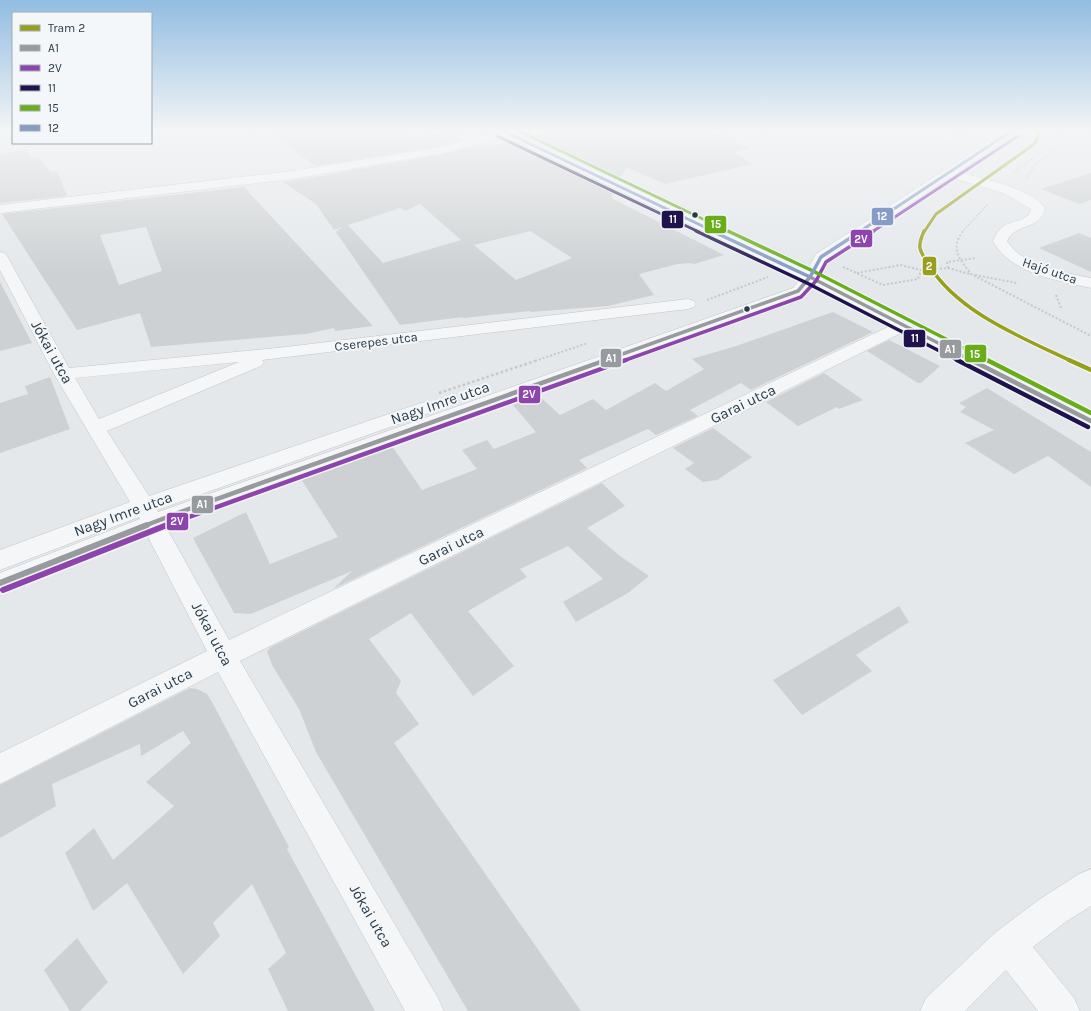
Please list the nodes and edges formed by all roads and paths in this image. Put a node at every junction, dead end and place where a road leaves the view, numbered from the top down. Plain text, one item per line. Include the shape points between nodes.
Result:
1 (273, 177) edge
2 (599, 177) edge
3 (943, 177) edge
4 (963, 177) edge
5 (1028, 177) edge
6 (1017, 193) junction
7 (0, 209) edge
8 (0, 256) edge
9 (976, 258) dead end
10 (843, 266) dead end
11 (948, 268) junction
12 (921, 270) junction
13 (856, 273) junction
14 (810, 277) junction
15 (1009, 282) dead end
16 (1091, 283) edge
17 (688, 304) dead end
18 (904, 325) junction
19 (276, 353) junction
20 (63, 374) junction
21 (1091, 421) edge
22 (95, 428) junction
23 (148, 514) junction
24 (0, 560) edge
25 (0, 583) edge
26 (223, 656) junction
27 (0, 769) edge
28 (1091, 886) edge
29 (1008, 944) junction
30 (425, 1011) edge
31 (939, 1011) edge
32 (1061, 1011) edge

1 - 7 street
2 - 14 street
3 - 14 street via 821,257
4 - 6 street, Hajó utca
5 - 6 path
6 - 16 street, Hajó utca via 1038,208 1038,214 1035,218 1008,230 1000,241 1002,248 1018,259 1045,271
8 - 20 street, Jókai utca
9 - 11 path via 947,262
10 - 13 path
11 - 12 path
11 - 15 path
12 - 13 path via 900,265
12 - 13 path via 918,279 883,285
14 - 18 street
14 - 23 street, Nagy Imre utca via 781,282
17 - 19 street, Cserepes utca
18 - 21 street
18 - 26 street, Garai utca
19 - 20 street, Cserepes utca
19 - 22 street
20 - 22 street, Jókai utca
22 - 23 street, Jókai utca
23 - 24 street, Nagy Imre utca
23 - 25 street, Nagy Imre utca
23 - 26 street, Jókai utca
26 - 27 street, Garai utca
26 - 30 street, Jókai utca
28 - 29 street
29 - 31 street
29 - 32 street

